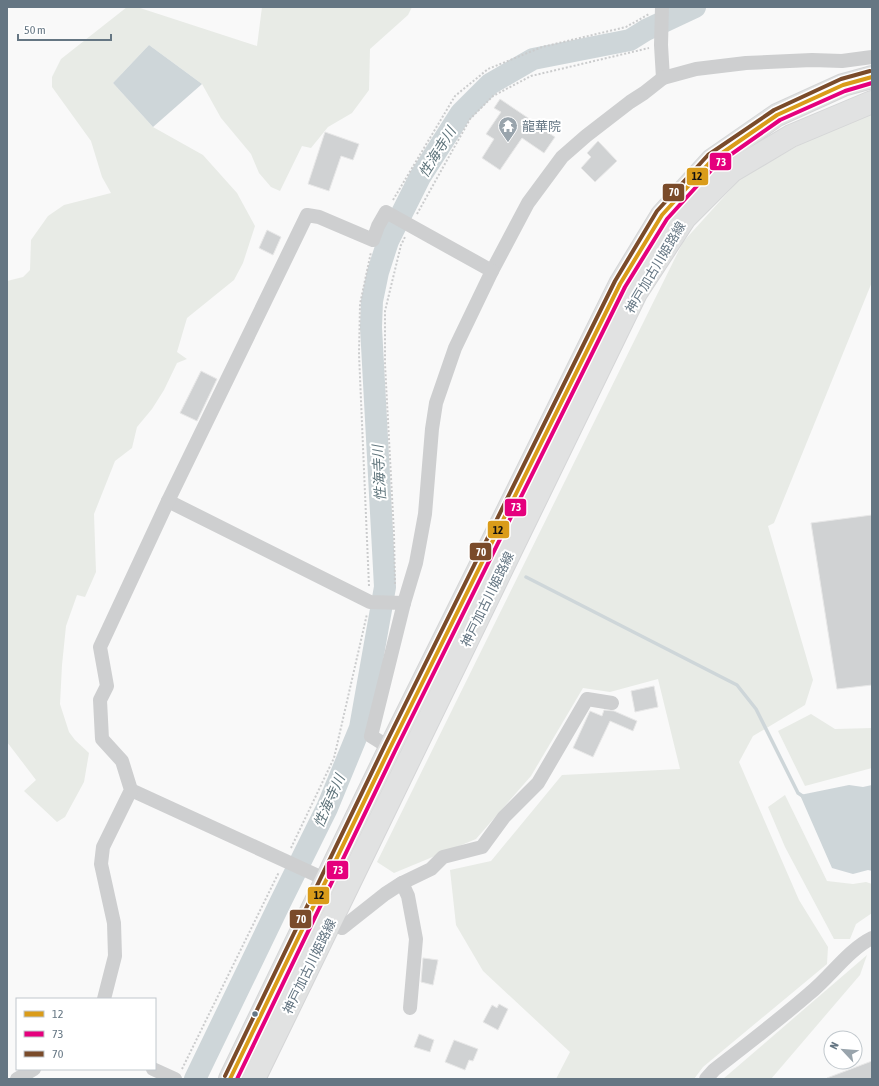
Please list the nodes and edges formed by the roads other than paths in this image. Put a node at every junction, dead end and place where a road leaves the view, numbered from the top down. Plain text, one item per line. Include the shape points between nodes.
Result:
1 (656, 10) edge
2 (872, 57) edge
3 (872, 77) edge
4 (663, 78) junction
5 (872, 102) edge
6 (492, 271) junction
7 (168, 501) junction
8 (400, 603) junction
9 (612, 703) dead end
10 (390, 748) junction
11 (131, 790) junction
12 (323, 878) junction
13 (402, 883) junction
14 (330, 922) junction
15 (872, 938) edge
16 (104, 998) edge
17 (410, 1008) dead end
18 (32, 1070) edge
19 (156, 1070) edge
20 (178, 1076) edge
21 (17, 1079) edge
22 (230, 1079) edge
23 (254, 1079) edge
24 (706, 1079) edge

1 - 4 street
2 - 4 street via 842,61 746,63 696,69
3 - 10 main road, 神戸加古川姫路線 via 842,85 777,115 712,160 662,215 620,284
4 - 6 street via 562,157 528,203
5 - 14 main road, 神戸加古川姫路線 via 791,136 732,171 684,218 636,293
6 - 7 street via 386,212 373,240 319,217 307,215
6 - 8 street via 455,348 436,403 425,514 416,563
7 - 8 street via 370,602
7 - 11 street via 100,647 107,686 100,700 102,739 122,761
8 - 10 street via 372,736
9 - 13 street via 587,699 538,783 504,817 482,847 443,857 431,869
10 - 12 main road, 神戸加古川姫路線
11 - 12 street
11 - 16 street via 104,846 101,864 114,923 116,956
12 - 22 main road, 神戸加古川姫路線 via 309,916
13 - 14 street via 342,928
13 - 17 street via 408,896 416,939
14 - 23 main road, 神戸加古川姫路線
15 - 24 street
18 - 21 street
19 - 20 street

